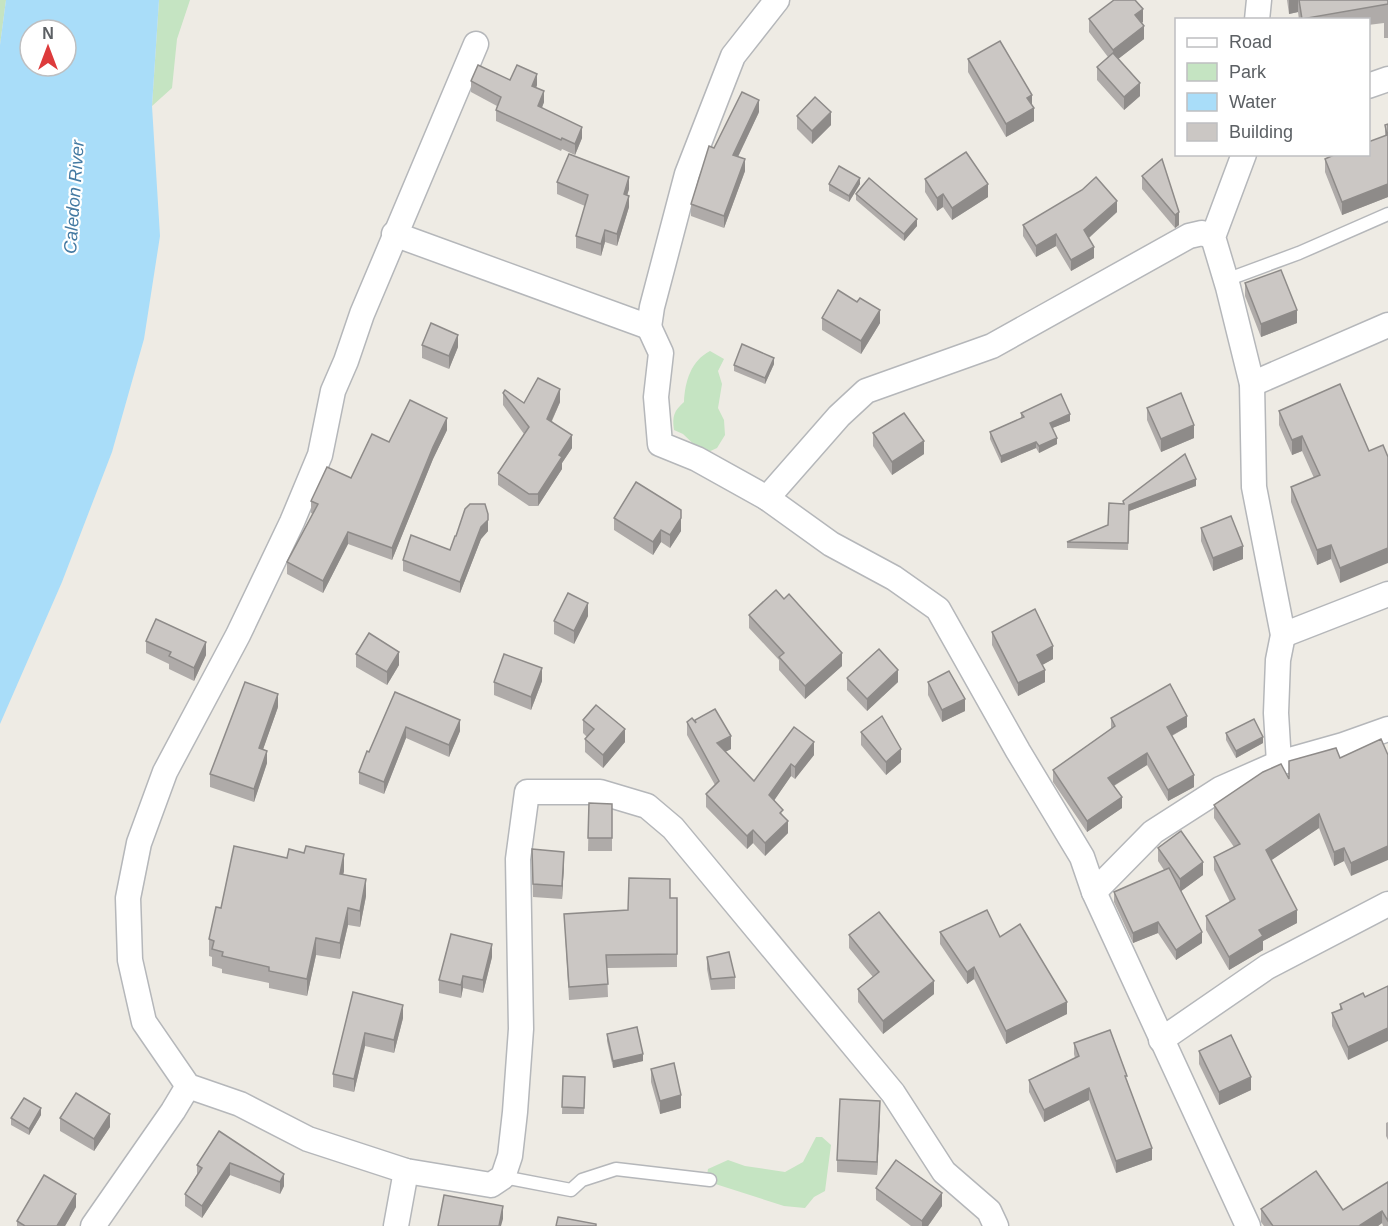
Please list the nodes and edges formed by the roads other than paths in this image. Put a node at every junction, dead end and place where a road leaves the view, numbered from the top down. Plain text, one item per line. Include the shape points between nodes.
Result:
1 (777, 0) edge
2 (1259, 0) edge
3 (1257, 18) edge
4 (476, 44) dead end
5 (1388, 79) edge
6 (1370, 85) edge
7 (1243, 156) edge
8 (1388, 214) edge
9 (394, 234) junction
10 (1213, 237) junction
11 (1226, 280) junction
12 (1388, 325) edge
13 (649, 327) junction
14 (1252, 384) junction
15 (767, 498) junction
16 (1388, 594) edge
17 (1283, 635) junction
18 (1388, 729) edge
19 (1279, 763) junction
20 (1094, 892) junction
21 (1388, 904) edge
22 (1161, 1040) junction
23 (188, 1086) junction
24 (406, 1171) junction
25 (502, 1177) junction
26 (710, 1179) dead end
27 (93, 1226) edge
28 (396, 1226) edge
29 (996, 1226) edge
30 (1248, 1226) edge

1 - 13 street via 729,66 687,174
2 - 3 street
4 - 9 street
5 - 6 street
7 - 10 street
8 - 11 lane
9 - 13 street
9 - 23 street via 333,391 320,455 296,513 238,635 165,772 138,843 128,898 129,960 144,1022
10 - 11 street
10 - 15 street via 1202,233 1189,236 992,346 866,391
11 - 14 street
12 - 14 street
13 - 15 street via 661,353 656,397 660,444 697,459
14 - 17 street via 1254,487
15 - 20 street via 831,544 894,578 938,609 1082,857
16 - 17 street
17 - 19 street via 1276,713
18 - 19 street
19 - 20 street via 1220,789 1153,832
20 - 22 street
21 - 22 street via 1267,968
22 - 30 street
23 - 24 street via 240,1104 308,1139
23 - 27 street
24 - 25 street via 491,1185
24 - 28 street
25 - 26 lane via 571,1190 582,1180 616,1169
25 - 29 street via 510,1156 521,1029 518,859 527,792 600,792 647,806 673,828 893,1093 944,1172 989,1211

